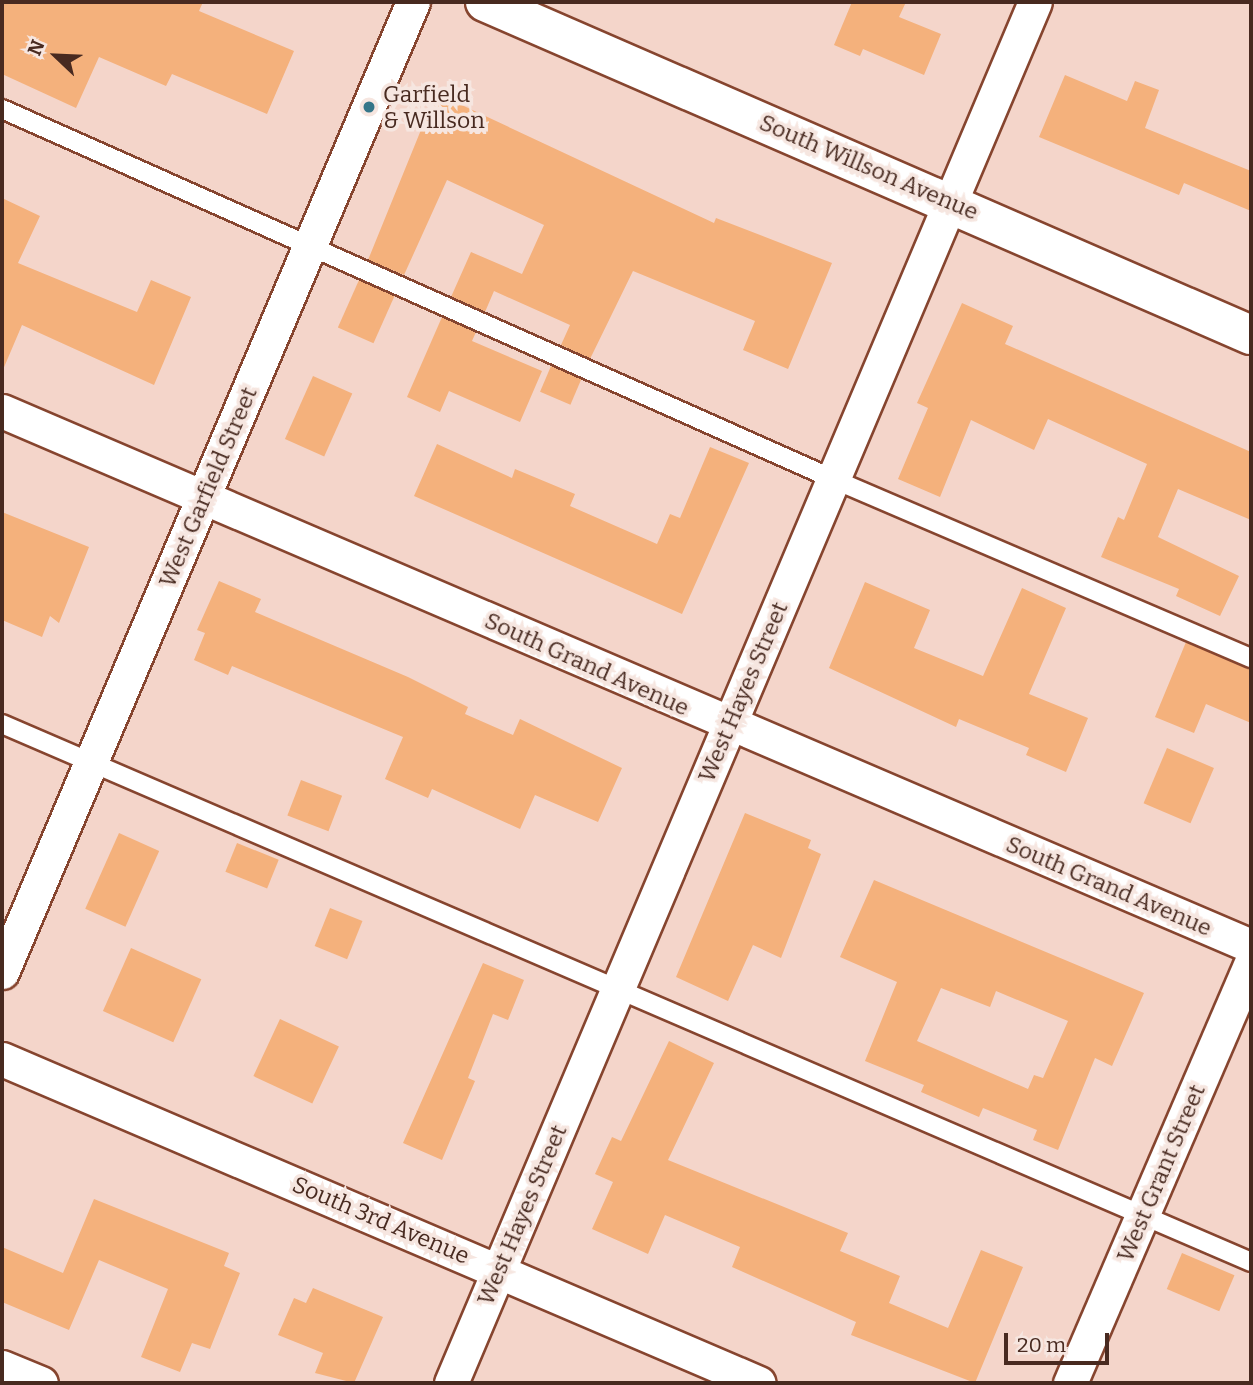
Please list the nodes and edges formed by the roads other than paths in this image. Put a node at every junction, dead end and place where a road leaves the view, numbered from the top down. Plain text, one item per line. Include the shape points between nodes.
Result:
1 (413, 2) edge
2 (485, 2) edge
3 (1035, 2) edge
4 (2, 109) edge
5 (950, 202) junction
6 (311, 243) junction
7 (1251, 335) edge
8 (2, 411) edge
9 (833, 479) junction
10 (203, 497) junction
11 (1251, 658) edge
12 (2, 724) edge
13 (728, 726) junction
14 (90, 762) junction
15 (1251, 946) edge
16 (1251, 963) edge
17 (2, 972) edge
18 (618, 990) junction
19 (2, 1059) edge
20 (1142, 1216) junction
21 (1251, 1262) edge
22 (499, 1269) junction
23 (2, 1367) edge
24 (41, 1383) edge
25 (451, 1383) edge
26 (760, 1383) edge
27 (1070, 1383) edge

1 - 6 street, West Garfield Street
2 - 5 main road, South Willson Avenue
3 - 5 street, West Hayes Street
4 - 6 lane
5 - 7 main road, South Willson Avenue
5 - 9 street, West Hayes Street
6 - 9 lane
6 - 10 street, West Garfield Street
8 - 10 street, South Grand Avenue
9 - 11 lane
9 - 13 street, West Hayes Street
10 - 13 street, South Grand Avenue
10 - 14 street, West Garfield Street
12 - 14 lane
13 - 15 street, South Grand Avenue
13 - 18 street, West Hayes Street
14 - 17 street, West Garfield Street
14 - 18 lane
16 - 20 street, West Grant Street
18 - 20 lane
18 - 22 street, West Hayes Street
19 - 22 street, South 3rd Avenue
20 - 21 lane
20 - 27 street, West Grant Street
22 - 25 street, West Hayes Street
22 - 26 street, South 3rd Avenue
23 - 24 street

